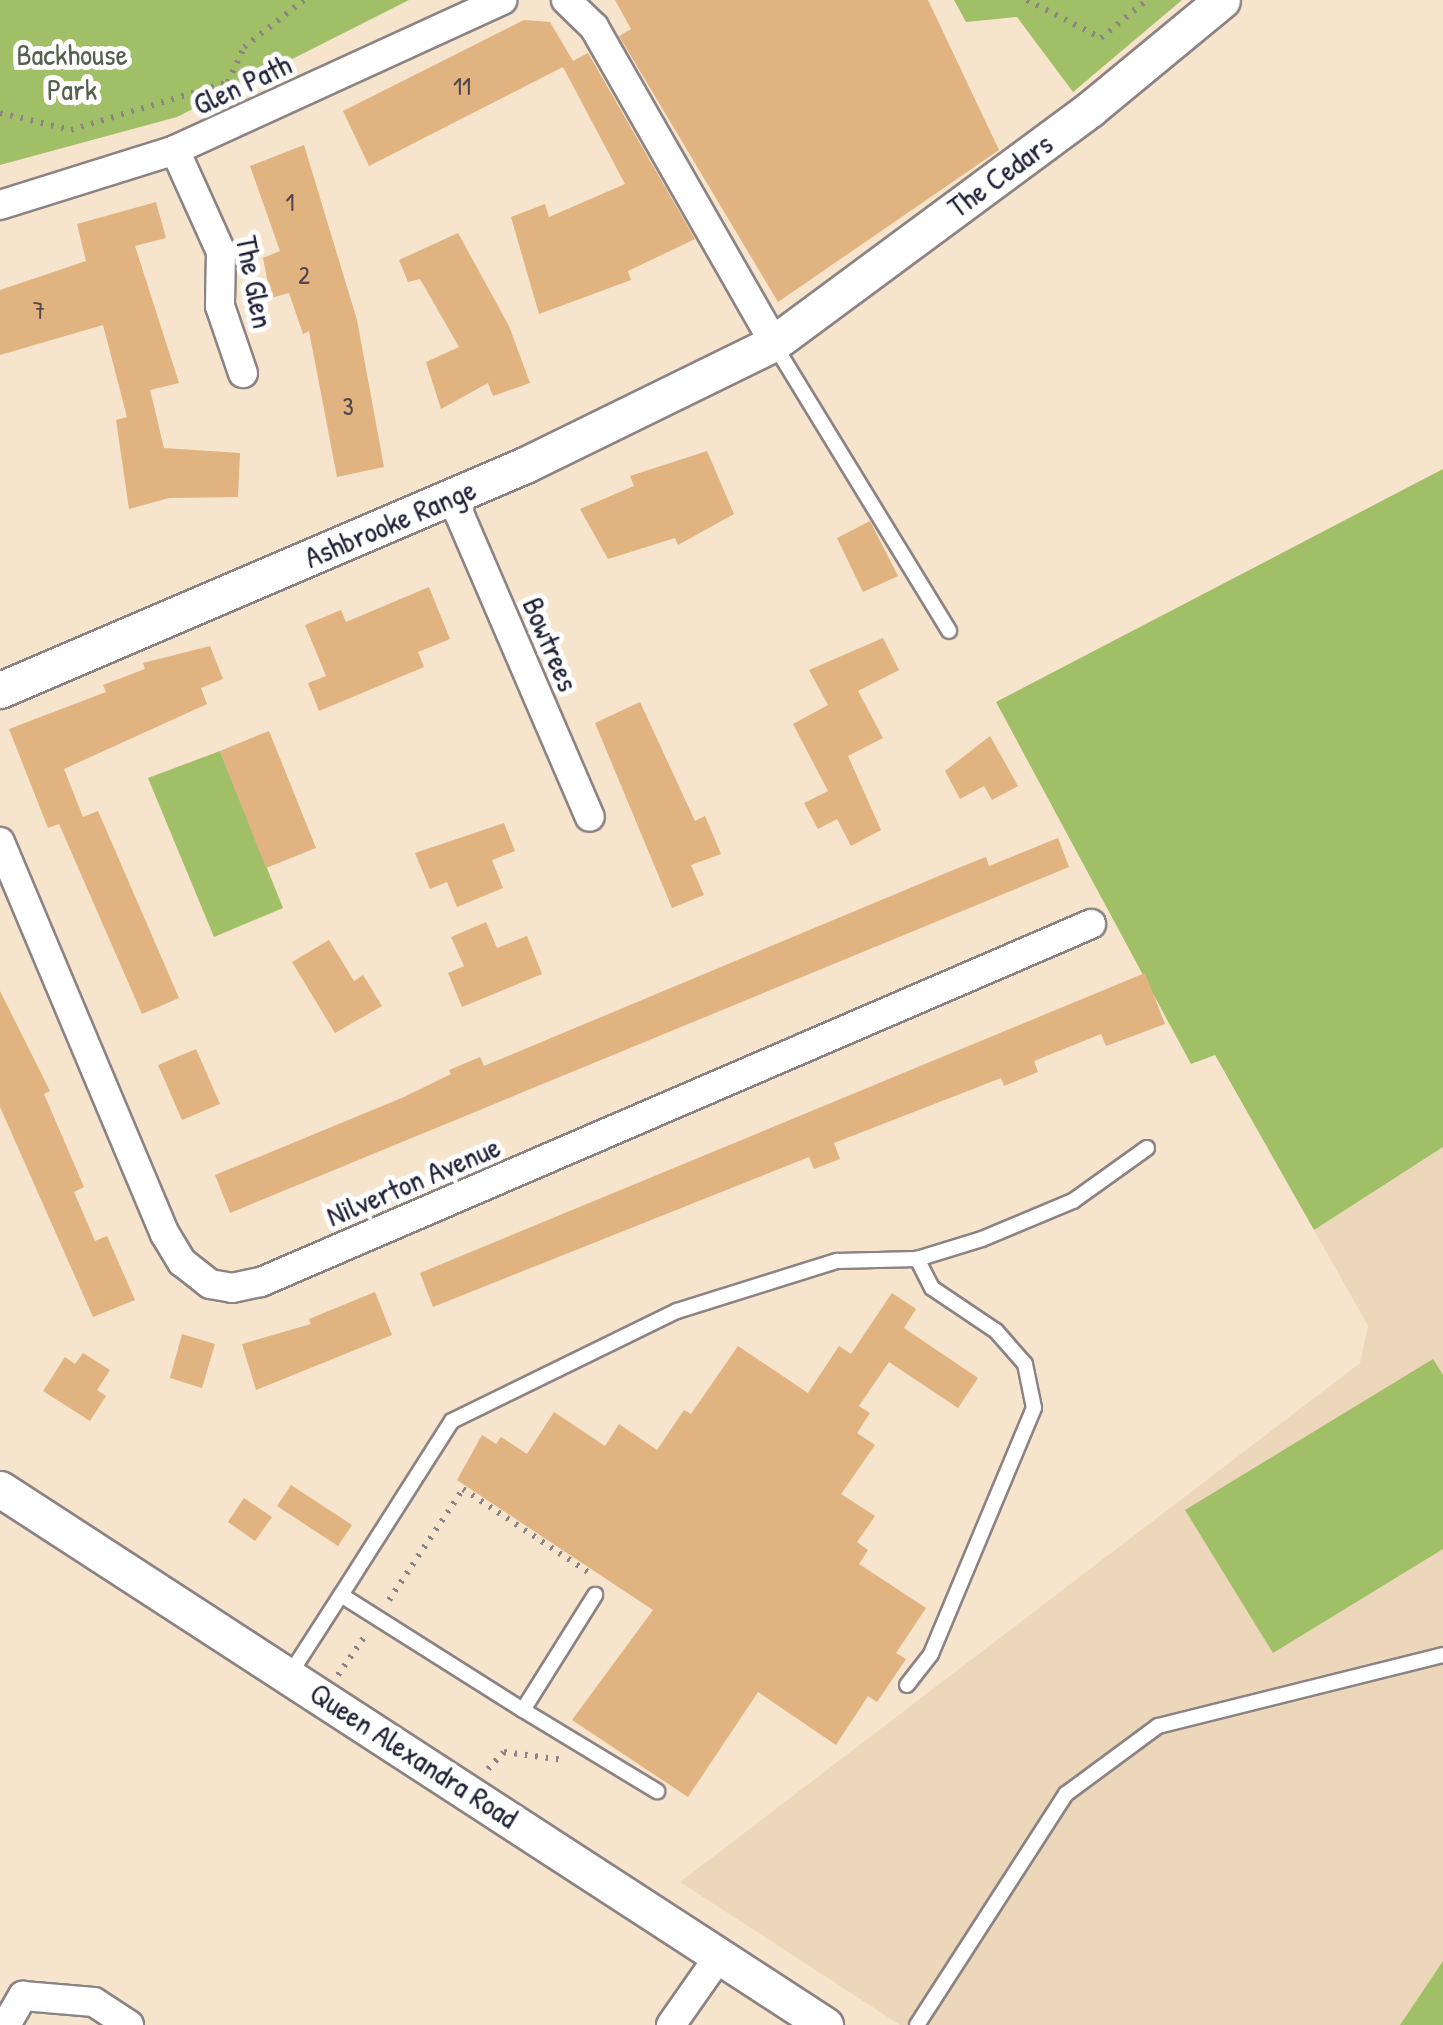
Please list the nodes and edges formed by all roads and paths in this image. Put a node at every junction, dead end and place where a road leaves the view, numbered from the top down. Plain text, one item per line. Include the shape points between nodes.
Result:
1 (304, 0) edge
2 (502, 0) edge
3 (566, 0) edge
4 (1027, 0) edge
5 (1147, 0) edge
6 (1222, 0) edge
7 (0, 113) edge
8 (175, 150) junction
9 (0, 205) edge
10 (774, 344) junction
11 (243, 373) dead end
12 (452, 497) junction
13 (948, 631) dead end
14 (0, 690) edge
15 (590, 817) dead end
16 (0, 842) edge
17 (1091, 924) dead end
18 (1147, 1148) dead end
19 (917, 1260) junction
20 (0, 1489) edge
21 (597, 1574) dead end
22 (341, 1594) junction
23 (596, 1595) dead end
24 (377, 1618) junction
25 (1443, 1655) edge
26 (290, 1675) junction
27 (907, 1686) dead end
28 (324, 1697) junction
29 (522, 1710) junction
30 (584, 1748) junction
31 (657, 1791) dead end
32 (480, 1798) junction
33 (720, 1956) junction
34 (6, 2025) edge
35 (129, 2025) edge
36 (671, 2025) edge
37 (825, 2025) edge
38 (917, 2025) edge

1 - 7 path via 244,48 228,82 71,130
2 - 8 street, Glen Path
3 - 10 street via 594,27
4 - 5 path via 1100,38
6 - 10 street, The Cedars via 1090,110
8 - 9 street, Glen Path
8 - 11 street, The Glen via 221,252 220,306
10 - 12 street, Ashbrooke Range
10 - 13 lane
12 - 14 street, Ashbrooke Range
12 - 15 street, Bowtrees
16 - 17 street, Nilverton Avenue via 165,1234 182,1262 210,1284 232,1288 261,1282
18 - 19 lane via 1073,1201
19 - 22 lane via 837,1262 676,1311 452,1421
19 - 27 lane via 932,1288 996,1331 1025,1364 1034,1408 931,1654
20 - 26 street, Queen Alexandra Road
21 - 24 path via 463,1489
22 - 24 lane
22 - 26 lane
23 - 29 lane
24 - 28 path
24 - 29 lane
25 - 38 lane via 1158,1726 1066,1794
26 - 28 street, Queen Alexandra Road
28 - 32 street, Queen Alexandra Road
29 - 30 lane
30 - 31 lane
30 - 32 path via 569,1760 504,1752 484,1776 492,1780
32 - 33 street, Queen Alexandra Road
33 - 36 street
33 - 37 street, Queen Alexandra Road
34 - 35 street via 23,1996 94,2002

